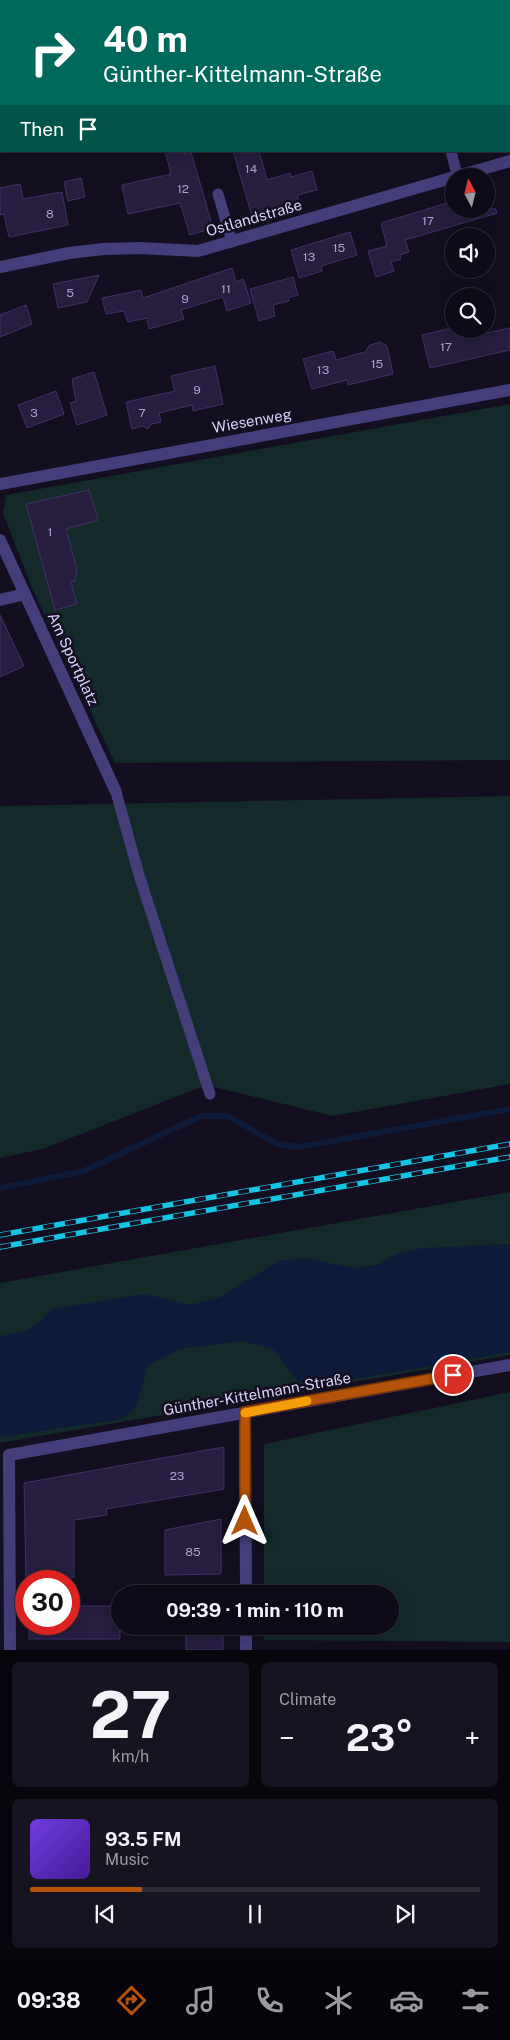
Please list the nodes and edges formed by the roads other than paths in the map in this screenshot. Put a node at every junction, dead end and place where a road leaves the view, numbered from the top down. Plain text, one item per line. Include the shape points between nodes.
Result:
1 (451, 152) edge
2 (510, 161) edge
3 (455, 168) edge
4 (484, 168) edge
5 (445, 179) edge
6 (218, 194) dead end
7 (232, 242) junction
8 (0, 267) edge
9 (510, 390) edge
10 (0, 484) edge
11 (0, 540) edge
12 (25, 594) junction
13 (0, 600) edge
14 (116, 792) joint
15 (210, 1094) dead end
16 (510, 1365) edge
17 (245, 1412) junction
18 (246, 1585) edge
19 (246, 1635) edge
20 (10, 1650) edge
21 (246, 1650) edge

1 - 3 lane
2 - 4 street, Ostlandstraße
5 - 7 street, Ostlandstraße
6 - 7 lane
7 - 8 street, Ostlandstraße via 198,251 95,250
9 - 10 street, Wiesenweg
11 - 12 street, Am Sportplatz
12 - 13 street
12 - 14 street, Am Sportplatz
14 - 15 lane
16 - 17 street, Günther-Kittelmann-Straße
17 - 18 street
17 - 20 street, Günther-Kittelmann-Straße via 9,1455
19 - 21 street

